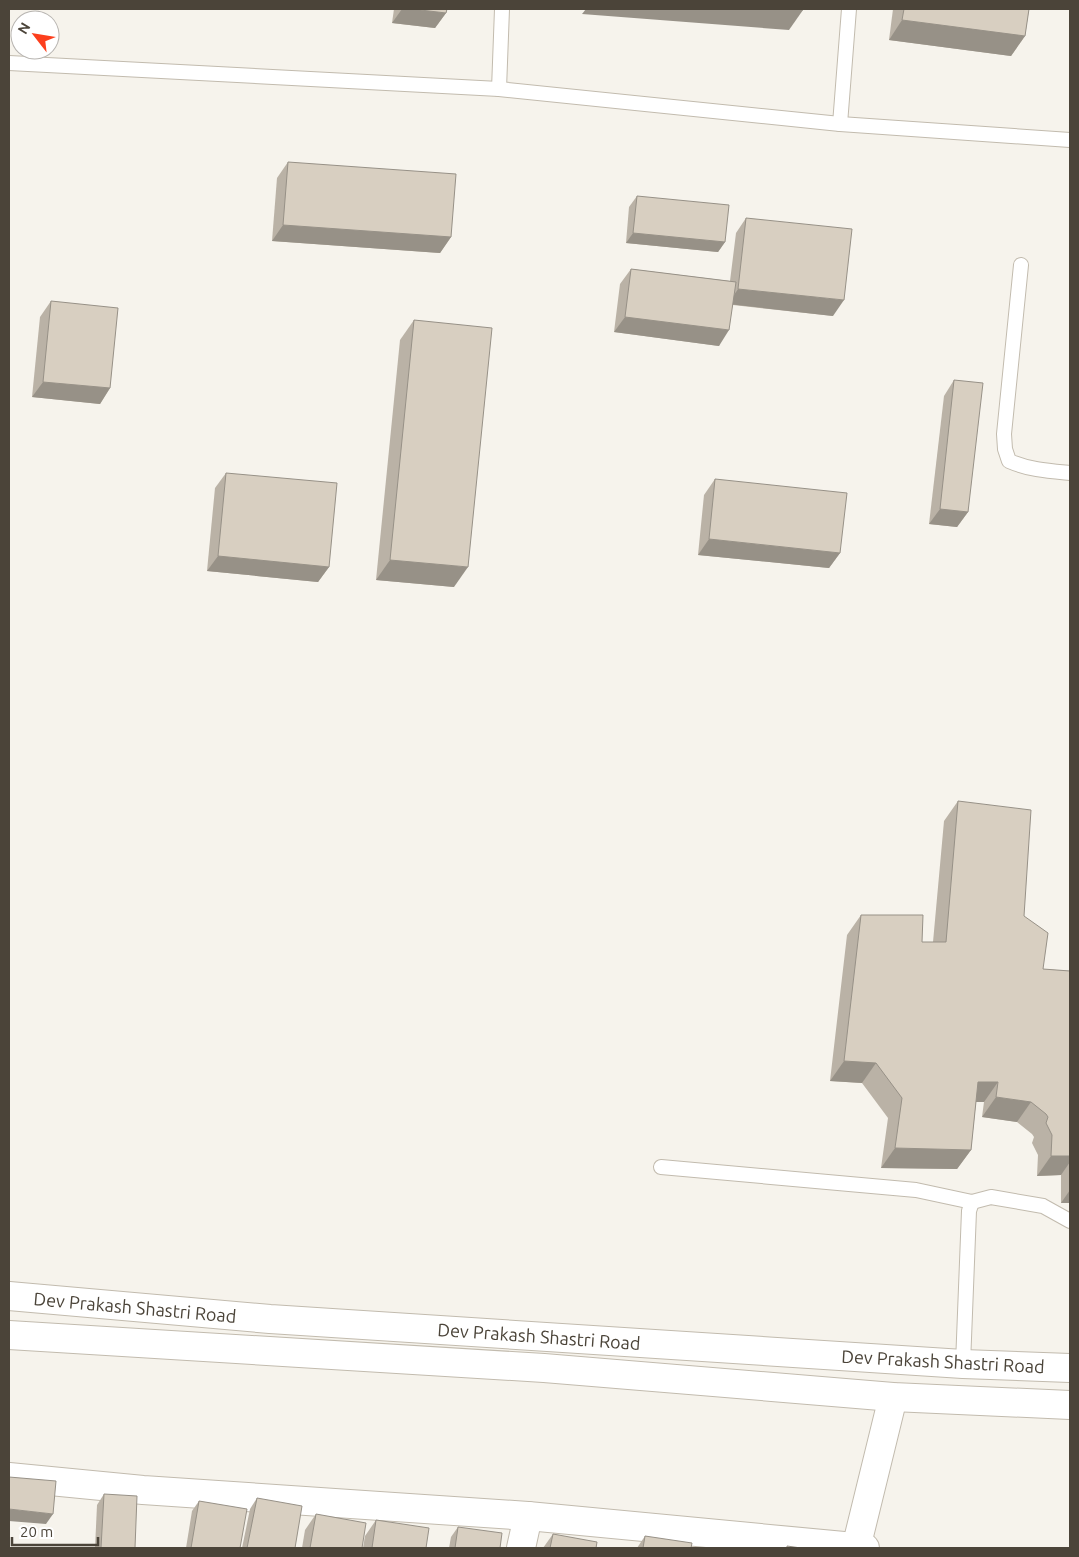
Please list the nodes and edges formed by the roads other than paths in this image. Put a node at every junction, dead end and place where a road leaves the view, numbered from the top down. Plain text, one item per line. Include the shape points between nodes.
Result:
1 (502, 9) edge
2 (849, 9) edge
3 (9, 64) edge
4 (500, 90) junction
5 (840, 124) junction
6 (1070, 140) edge
7 (1021, 265) dead end
8 (1070, 473) edge
9 (661, 1168) dead end
10 (972, 1202) junction
11 (1070, 1221) edge
12 (9, 1296) edge
13 (9, 1336) edge
14 (963, 1364) junction
15 (1070, 1368) edge
16 (893, 1397) junction
17 (1070, 1405) edge
18 (9, 1477) edge
19 (528, 1516) junction
20 (520, 1548) edge
21 (859, 1548) edge

1 - 4 lane
2 - 5 lane
3 - 4 lane
4 - 5 lane
5 - 6 lane
7 - 8 lane via 1005,449 1009,461 1022,467
9 - 10 lane via 916,1190
10 - 11 lane via 992,1197 1030,1203 1054,1210
10 - 14 lane
12 - 14 street, Dev Prakash Shastri Road via 270,1319
13 - 16 street, Dev Prakash Shastri Road via 544,1368
14 - 15 street, Dev Prakash Shastri Road
16 - 17 street, Dev Prakash Shastri Road
16 - 21 street
18 - 19 street via 143,1490
19 - 20 street
19 - 21 street

